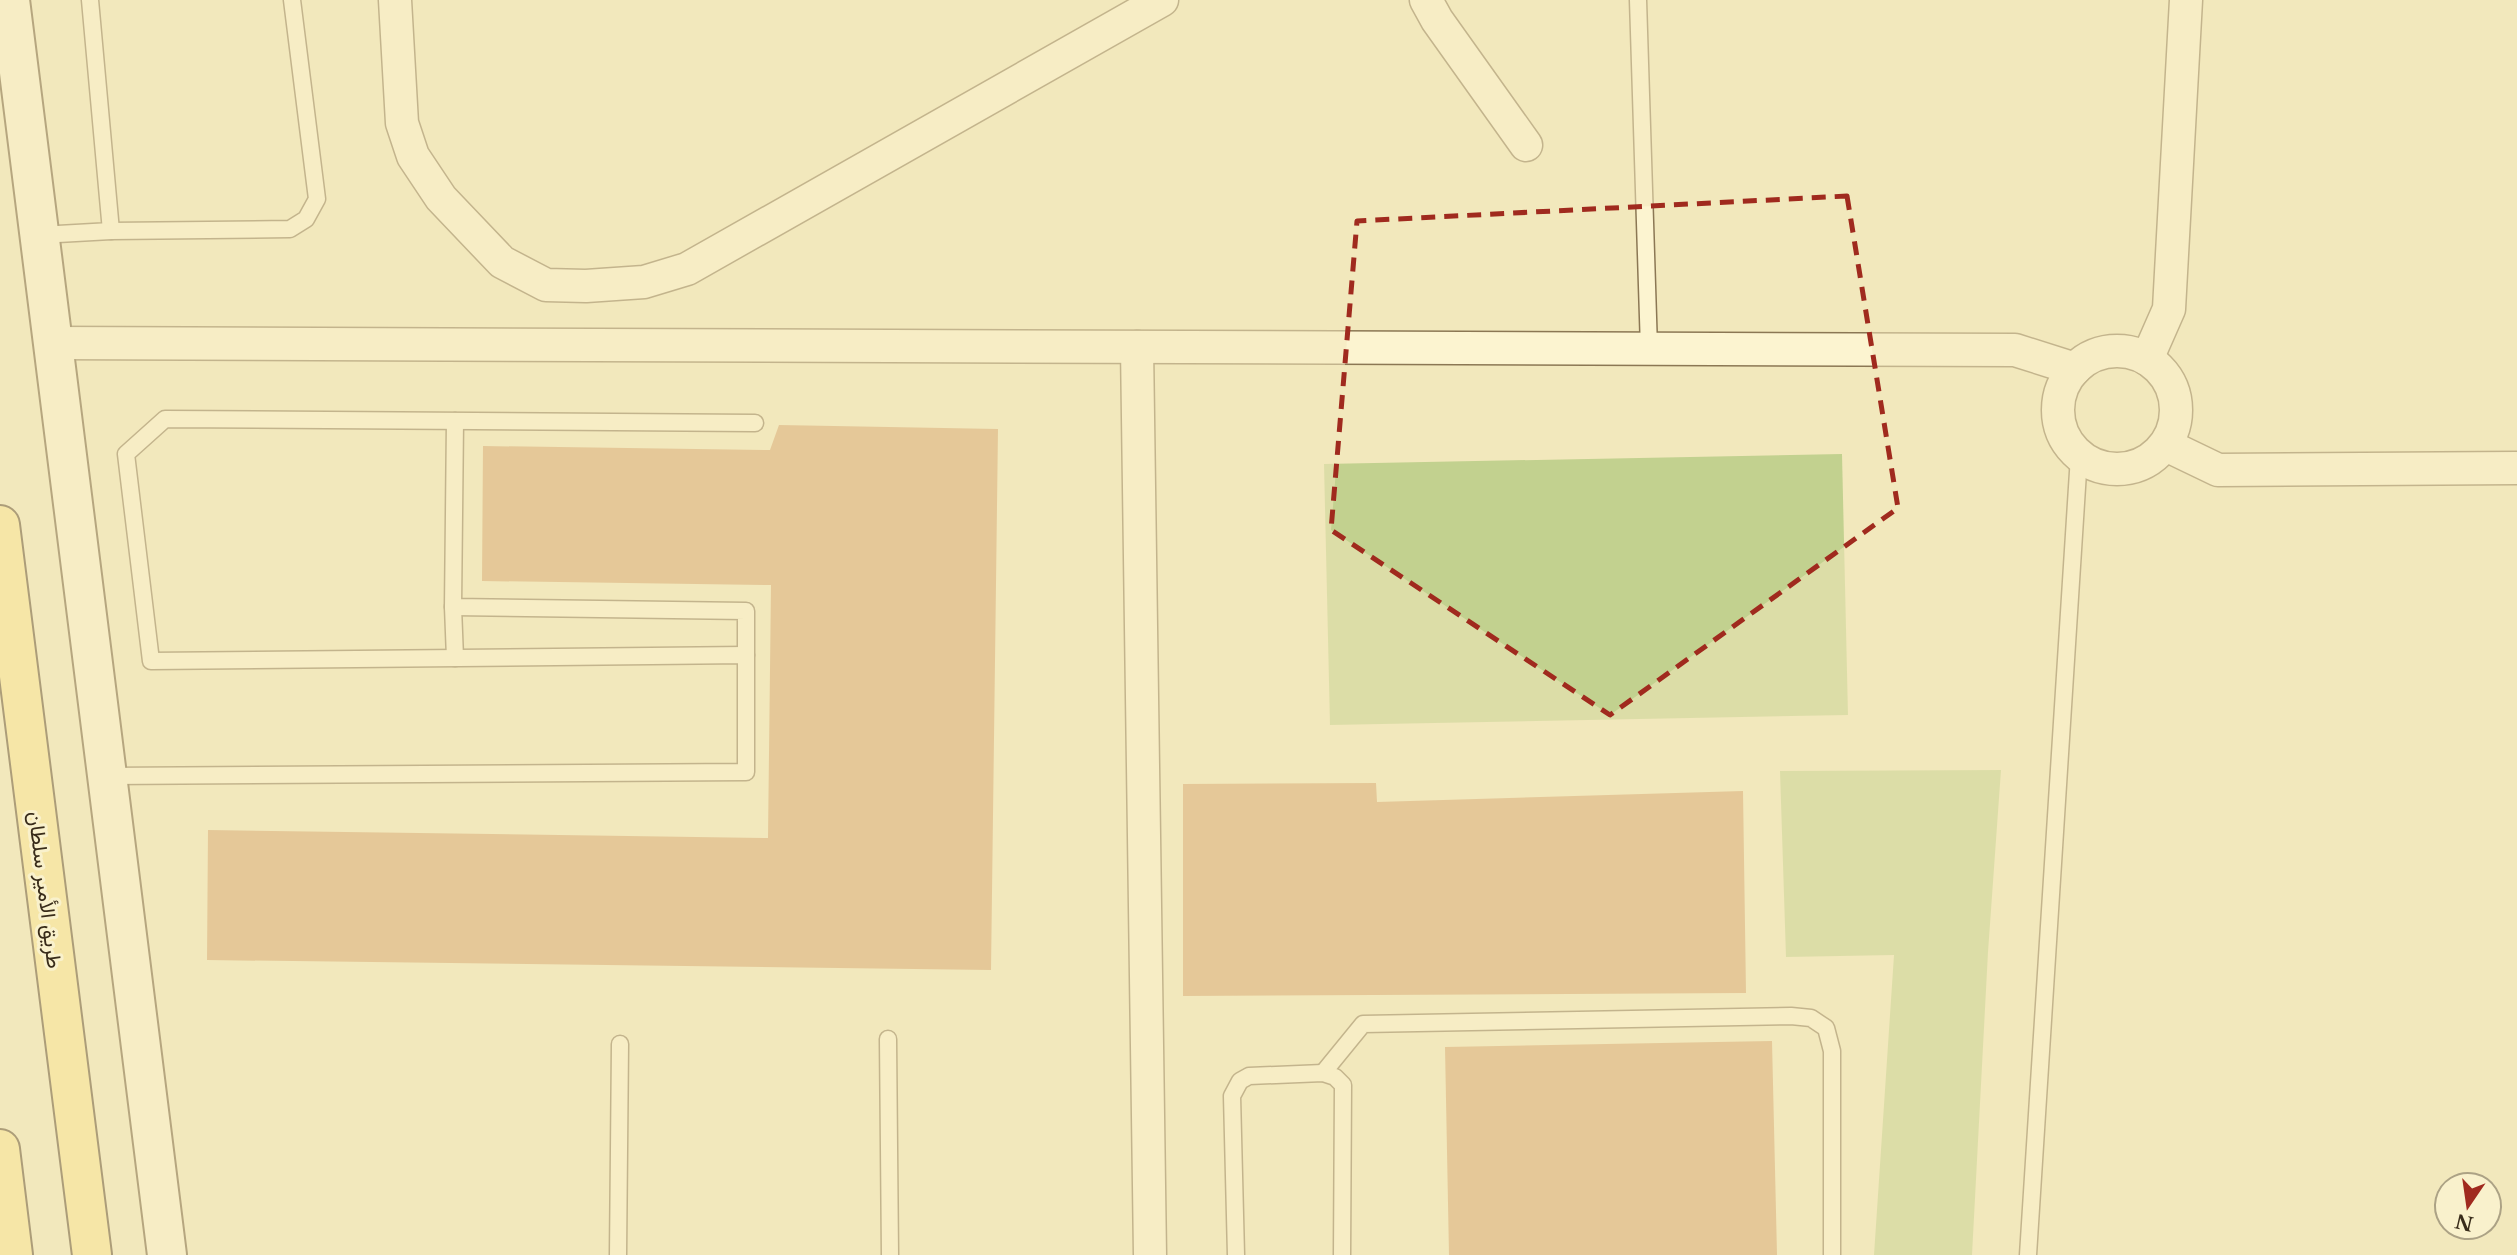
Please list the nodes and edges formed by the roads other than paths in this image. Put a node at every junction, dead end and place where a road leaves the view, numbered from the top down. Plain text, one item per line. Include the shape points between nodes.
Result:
1 (10, 0) edge
2 (90, 0) edge
3 (292, 0) edge
4 (395, 0) edge
5 (1162, 0) edge
6 (1426, 0) edge
7 (1638, 0) edge
8 (2186, 0) edge
9 (1526, 145) dead end
10 (111, 231) junction
11 (40, 235) junction
12 (52, 343) junction
13 (1138, 347) junction
14 (1649, 349) junction
15 (2147, 359) junction
16 (2076, 369) junction
17 (455, 421) junction
18 (755, 423) dead end
19 (2166, 445) junction
20 (2079, 456) junction
21 (2517, 468) edge
22 (0, 525) edge
23 (453, 607) junction
24 (746, 655) junction
25 (455, 658) junction
26 (107, 776) junction
27 (888, 1039) dead end
28 (620, 1044) dead end
29 (1323, 1073) junction
30 (0, 1149) edge
31 (13, 1255) edge
32 (92, 1255) edge
33 (167, 1255) edge
34 (618, 1255) edge
35 (890, 1255) edge
36 (1150, 1255) edge
37 (1236, 1255) edge
38 (1342, 1255) edge
39 (1832, 1255) edge
40 (2028, 1255) edge

1 - 11 main road
2 - 10 lane
3 - 10 lane via 317,199 306,219 290,229
4 - 5 street via 402,122 413,156 441,198 502,262 546,285 586,286 644,282 687,269
6 - 9 street
7 - 14 lane
8 - 15 street via 2169,309
10 - 11 lane
11 - 12 main road
12 - 13 street
12 - 26 main road
13 - 14 street
13 - 36 street
14 - 16 street via 2015,350
15 - 16 street via 2110,352
15 - 19 street via 2172,389 2175,427
16 - 20 street via 2058,403 2059,423
17 - 18 lane
17 - 23 lane
17 - 25 lane via 165,419 126,454 151,661
19 - 20 street via 2135,467 2115,469
19 - 21 street via 2218,470
20 - 40 lane
22 - 32 main road, طريق الأمير سلطان
23 - 24 lane via 746,611
23 - 25 lane
24 - 25 lane
24 - 26 lane via 746,772
26 - 33 main road
27 - 35 lane
28 - 34 lane
29 - 37 lane via 1249,1076 1240,1081 1233,1096
29 - 38 lane via 1343,1085
29 - 39 lane via 1363,1024 1811,1018 1826,1028 1832,1051
30 - 31 main road

